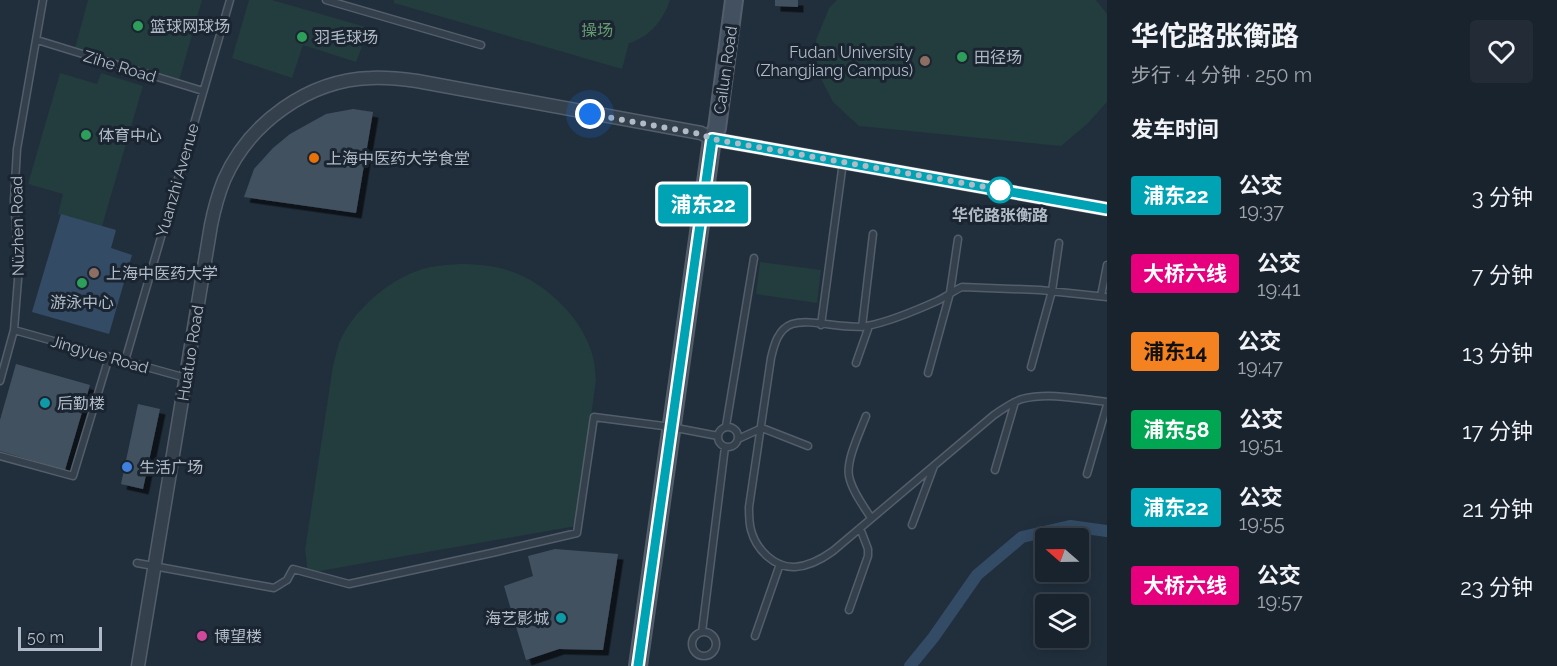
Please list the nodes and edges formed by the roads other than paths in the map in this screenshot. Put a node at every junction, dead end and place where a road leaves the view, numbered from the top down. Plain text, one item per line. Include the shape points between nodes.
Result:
1 (44, 0) edge
2 (230, 0) edge
3 (326, 0) edge
4 (728, 0) edge
5 (734, 0) edge
6 (349, 3) edge
7 (37, 40) junction
8 (481, 45) dead end
9 (203, 91) junction
10 (712, 139) junction
11 (843, 162) junction
12 (1107, 209) edge
13 (873, 234) dead end
14 (958, 239) dead end
15 (1059, 243) dead end
16 (754, 258) dead end
17 (1107, 265) edge
18 (1052, 291) junction
19 (950, 293) junction
20 (1104, 296) edge
21 (821, 325) junction
22 (866, 326) junction
23 (14, 330) junction
24 (109, 357) junction
25 (125, 361) junction
26 (856, 363) dead end
27 (1031, 367) dead end
28 (928, 373) dead end
29 (186, 378) junction
30 (0, 381) edge
31 (1015, 402) junction
32 (1107, 404) edge
33 (866, 416) dead end
34 (726, 426) junction
35 (671, 427) junction
36 (762, 428) junction
37 (718, 436) junction
38 (738, 439) junction
39 (807, 446) dead end
40 (725, 447) junction
41 (0, 456) edge
42 (934, 466) junction
43 (995, 470) dead end
44 (1087, 474) dead end
45 (871, 518) junction
46 (912, 525) dead end
47 (860, 528) junction
48 (137, 563) dead end
49 (780, 564) junction
50 (158, 567) junction
51 (849, 610) dead end
52 (702, 632) dead end
53 (755, 636) dead end
54 (638, 665) edge
55 (138, 666) edge
56 (146, 666) edge

1 - 7 lane, Nüzhen Road
2 - 9 lane, Yuanzhi Avenue
3 - 6 lane
4 - 10 street, Cailun Road
5 - 10 street, Cailun Road
6 - 8 lane
7 - 9 lane, Zihe Road
7 - 23 lane, Nüzhen Road via 17,149 14,201 19,267
9 - 25 lane, Yuanzhi Avenue
10 - 11 street, Huatuo Road
10 - 29 street, Huatuo Road via 390,78 351,80 304,95 262,126 240,151 224,180 211,225
10 - 35 street, Cailun Road
10 - 50 street, Huatuo Road via 674,136 390,85 329,92 286,115 252,147 230,182 223,203
11 - 12 street, Huatuo Road
11 - 21 lane
13 - 22 lane
14 - 19 lane
15 - 18 lane
16 - 34 lane
17 - 20 lane
18 - 19 lane via 962,287
18 - 20 lane
18 - 27 lane
19 - 22 lane
19 - 28 lane
21 - 22 lane
21 - 36 lane via 791,324 778,336 771,358
22 - 26 lane
23 - 24 lane, Jingyue Road
23 - 30 lane, Nüzhen Road
24 - 25 lane, Jingyue Road
24 - 41 lane via 73,476
25 - 29 lane, Jingyue Road
29 - 50 street, Huatuo Road
31 - 32 lane via 1056,397
31 - 42 lane via 993,415
31 - 43 lane
32 - 44 lane
33 - 45 lane via 848,474
34 - 37 lane
34 - 38 lane via 735,429
35 - 37 lane
35 - 50 lane via 594,417 577,533 349,584 293,570 274,588
35 - 54 street, Cailun Road
36 - 38 lane
36 - 39 lane
36 - 49 lane via 749,520 756,542
37 - 40 lane
38 - 40 lane
40 - 52 lane
42 - 45 lane
42 - 46 lane
45 - 47 lane
47 - 49 lane via 822,559 795,567
47 - 51 lane via 868,556
48 - 50 lane
49 - 53 lane
50 - 55 street, Huatuo Road
50 - 56 street, Huatuo Road

